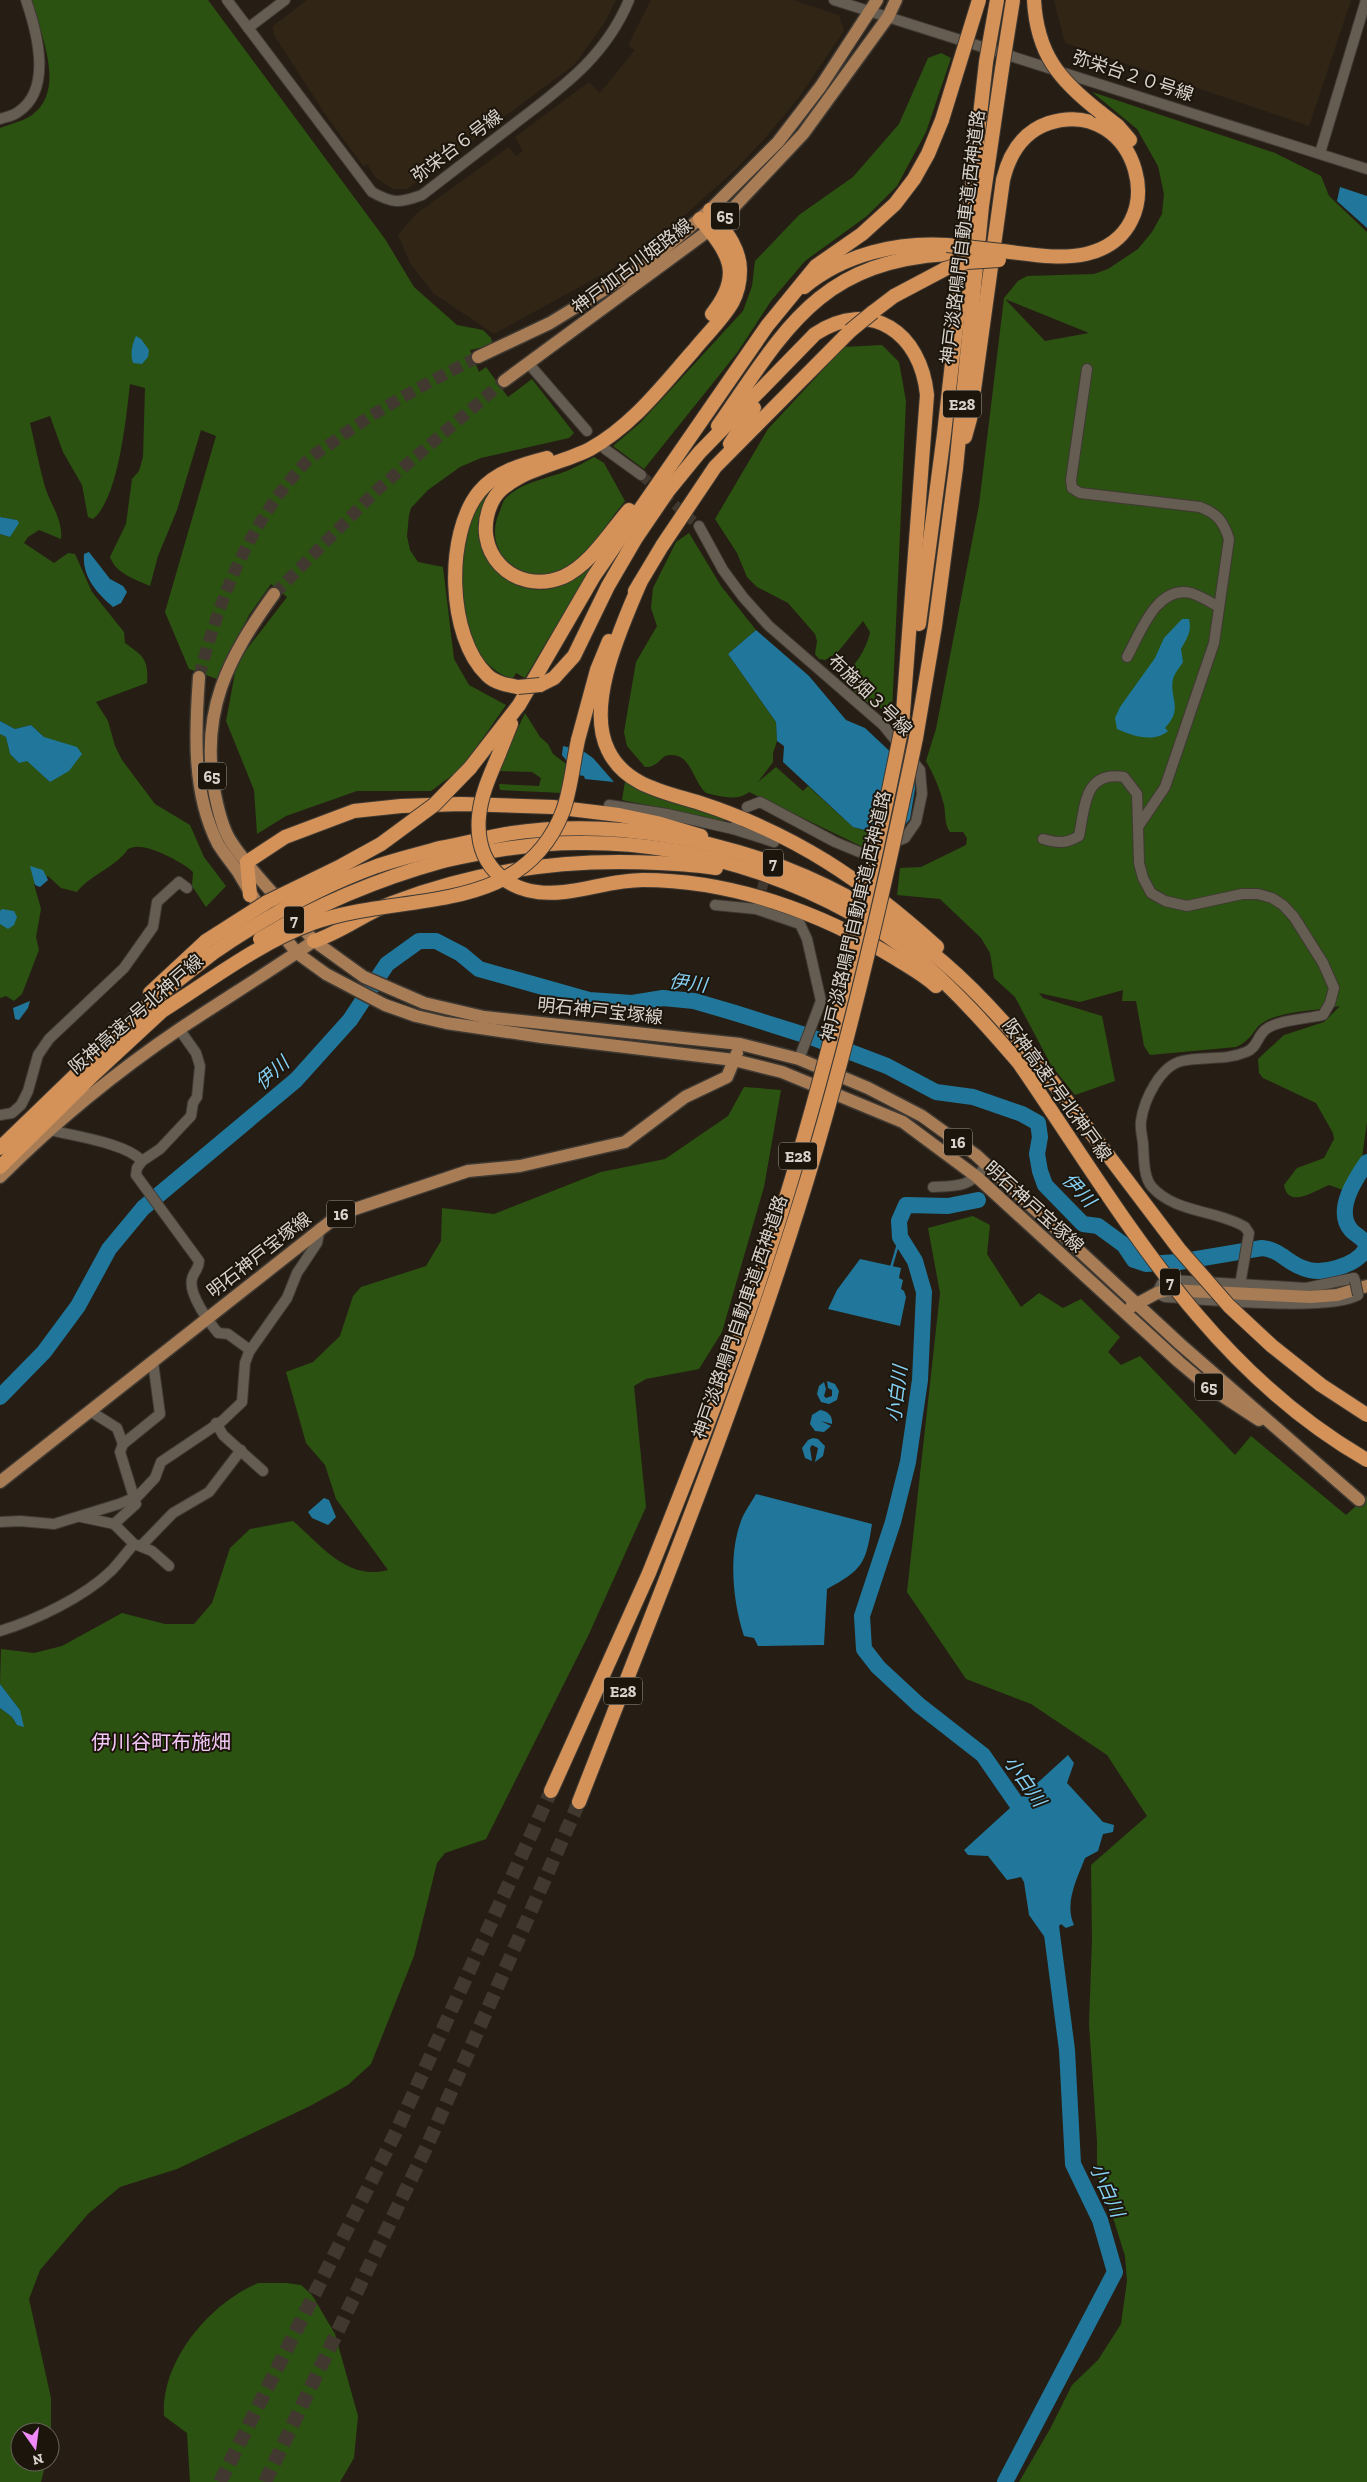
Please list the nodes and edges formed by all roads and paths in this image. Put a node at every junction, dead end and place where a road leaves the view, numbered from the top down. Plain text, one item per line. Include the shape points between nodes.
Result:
1 (26, 0) edge
2 (227, 0) edge
3 (285, 0) edge
4 (629, 0) edge
5 (834, 0) edge
6 (896, 0) edge
7 (979, 0) edge
8 (998, 0) edge
9 (1013, 0) edge
10 (1034, 0) edge
11 (1366, 0) edge
12 (874, 6) edge
13 (888, 17) junction
14 (248, 28) junction
15 (0, 119) edge
16 (1320, 153) junction
17 (1367, 169) edge
18 (705, 215) junction
19 (715, 227) junction
20 (947, 250) junction
21 (1001, 256) junction
22 (783, 305) junction
23 (478, 357) tunnel mouth
24 (529, 364) junction
25 (1086, 369) dead end
26 (504, 381) tunnel mouth
27 (771, 382) junction
28 (587, 431) dead end
29 (683, 444) junction
30 (605, 449) dead end
31 (699, 453) junction
32 (715, 467) junction
33 (956, 468) junction
34 (641, 475) tunnel mouth
35 (699, 526) tunnel mouth
36 (640, 583) junction
37 (274, 594) tunnel mouth
38 (1219, 607) junction
39 (1127, 658) dead end
40 (199, 677) tunnel mouth
41 (519, 706) junction
42 (902, 726) junction
43 (609, 805) dead end
44 (747, 807) dead end
45 (1138, 827) junction
46 (1043, 839) dead end
47 (774, 842) dead end
48 (733, 851) junction
49 (441, 854) junction
50 (246, 862) junction
51 (788, 884) junction
52 (187, 888) dead end
53 (250, 895) junction
54 (715, 905) dead end
55 (314, 942) junction
56 (297, 953) junction
57 (979, 996) junction
58 (162, 1011) junction
59 (180, 1029) junction
60 (740, 1044) junction
61 (801, 1054) junction
62 (734, 1060) junction
63 (1019, 1063) junction
64 (56, 1092) junction
65 (0, 1115) edge
66 (50, 1130) junction
67 (0, 1148) edge
68 (142, 1161) junction
69 (987, 1164) junction
70 (0, 1167) edge
71 (0, 1177) edge
72 (977, 1177) junction
73 (933, 1188) dead end
74 (320, 1228) junction
75 (1240, 1284) junction
76 (1363, 1290) edge
77 (1157, 1292) junction
78 (1136, 1303) junction
79 (1124, 1314) junction
80 (207, 1319) junction
81 (250, 1350) junction
82 (153, 1362) junction
83 (90, 1411) junction
84 (1367, 1415) edge
85 (216, 1423) junction
86 (122, 1444) junction
87 (1302, 1449) junction
88 (240, 1450) junction
89 (1367, 1460) edge
90 (263, 1471) dead end
91 (0, 1482) edge
92 (134, 1497) junction
93 (1359, 1500) dead end
94 (81, 1517) junction
95 (0, 1522) edge
96 (114, 1524) junction
97 (138, 1545) junction
98 (169, 1566) dead end
99 (0, 1631) edge
100 (551, 1791) tunnel mouth
101 (578, 1802) tunnel mouth

1 - 15 street via 37,50 37,89 18,113
2 - 14 street, 弥栄台６号線
3 - 14 street
4 - 14 street, 弥栄台６号線 via 599,52 572,80 422,195 402,203 372,192
5 - 12 street, 弥栄台２０号線
6 - 13 main road, 神戸加古川姫路線 / 65
7 - 22 highway, bridge via 942,120 914,180 895,204 862,234 816,266
8 - 42 highway, 神戸淡路鳴門自動車道;西神道路 / E28, bridge via 986,62 920,621
9 - 33 highway, 神戸淡路鳴門自動車道;西神道路 / E28, bridge via 982,206
10 - 21 highway, bridge via 1036,21 1047,56 1072,90 1127,135 1142,157 1148,186 1147,202 1143,217 1128,240 1113,252 1083,264 1047,264
11 - 16 street
12 - 13 street, 弥栄台２０号線
12 - 18 main road, 神戸加古川姫路線 / 65 via 821,86 778,142
13 - 16 street, 弥栄台２０号線
13 - 19 main road, 神戸加古川姫路線 / 65 via 803,134
16 - 17 street, 弥栄台２０号線
18 - 19 highway
18 - 23 main road, 神戸加古川姫路線 / 65 via 636,271 550,323
19 - 24 main road, 神戸加古川姫路線 / 65
19 - 29 highway via 733,243 740,263 739,284 732,302 650,400 621,428 573,457 521,476 501,490 493,500 485,524 490,552 501,567 519,578 542,582 564,576 588,558
19 - 31 highway, bridge via 731,272 727,292 682,351 619,420 578,446 525,464 497,478 480,490 465,515 456,556 456,591 467,646 488,676 518,687 554,678 574,656 636,538
20 - 21 highway, bridge
20 - 22 highway via 896,247 858,257 810,282
20 - 31 highway via 874,267 846,280 812,303 796,317 772,348
21 - 32 highway, bridge via 945,269 901,292 873,312 850,331
21 - 33 highway via 1073,256 1098,250 1119,235 1134,212 1139,189 1133,160 1122,144 1094,123 1070,119 1041,126 1021,142 1010,157 1002,188 970,419
22 - 29 highway
24 - 26 main road, 神戸加古川姫路線 / 65
24 - 28 street
25 - 38 street via 1072,488 1080,493 1200,507 1215,512 1224,523 1229,539
27 - 31 highway
27 - 32 highway
27 - 42 highway via 804,343 828,325 846,319 883,324 900,334 920,360 927,395
29 - 41 highway via 594,576
30 - 34 street
32 - 36 highway
33 - 101 highway, 神戸淡路鳴門自動車道;西神道路 / E28, bridge via 916,738 863,977 816,1150 770,1297 666,1579
35 - 44 street, 布施畑３号線 via 723,570 769,626 883,725 920,770 922,794 916,822 905,838 864,854 760,802
36 - 57 highway via 619,635 603,697 601,720 605,743 620,767 634,780 732,813 814,852 858,882 937,947
36 - 58 highway, bridge via 605,650 578,740 559,820 534,857 512,874 476,891 368,909 313,923 265,946
37 - 50 main road, 65 via 226,671 214,709 210,753 219,813 229,839
38 - 39 street via 1190,593 1170,596 1158,602
38 - 45 street via 1214,643 1165,787
40 - 53 main road, 65 via 196,754 201,788 219,844
41 - 63 highway, bridge via 486,784 479,816 480,841 486,859 497,874 517,887 535,892 564,892 642,880 702,883 749,894 821,919 882,950 931,981
41 - 64 highway, bridge via 470,768 434,805 381,844 267,902 199,946 83,1060
42 - 100 highway, 神戸淡路鳴門自動車道;西神道路 / E28, bridge via 878,850 850,968 808,1123 753,1302 649,1573
43 - 47 street via 735,825
45 - 46 street via 1138,794 1124,777 1111,775 1092,785 1079,836 1069,842
45 - 75 street via 1138,863 1151,893 1165,901 1188,906 1242,894 1272,898 1294,917 1323,963 1334,988 1323,1015 1273,1024 1263,1031 1249,1051 1234,1056 1176,1063 1159,1079 1146,1100 1141,1122 1147,1177 1151,1186 1162,1196 1245,1227 1249,1233
48 - 49 highway, 阪神高速7号北神戸線 / 7 via 648,833 606,829 507,834
48 - 50 highway via 693,832 619,815 521,804 461,804 354,811 286,837
48 - 57 highway, 阪神高速7号北神戸線 / 7 via 768,861 843,894 891,923 935,956
49 - 51 highway, 阪神高速7号北神戸線 / 7 via 528,846 608,843 644,846 714,859
49 - 58 highway, 阪神高速7号北神戸線 / 7, bridge via 308,912 220,964
49 - 64 highway, 阪神高速7号北神戸線 / 7, bridge via 378,866 274,914 153,1000
50 - 53 highway
50 - 55 main road, 65
51 - 55 highway via 702,866 636,862 536,866 489,874 421,893 390,904
51 - 63 highway, 阪神高速7号北神戸線 / 7 via 842,909 890,938 921,962 979,1016
52 - 65 street via 179,882 157,902 153,928 124,968 49,1039 38,1055 21,1104 12,1113
53 - 56 main road, 65
54 - 61 street via 756,909 800,924 807,939 821,1001
55 - 56 main road
55 - 60 main road, 明石神戸宝塚線 / 16 via 364,977 424,1003 484,1016
56 - 59 main road
56 - 62 main road, 明石神戸宝塚線 / 16 via 352,990 416,1016 456,1025
57 - 84 highway, 阪神高速7号北神戸線 / 7, bridge via 1039,1064 1179,1249 1229,1306 1321,1385
58 - 70 highway, 阪神高速7号北神戸線 / 7
59 - 66 main road via 108,1081
59 - 68 street via 196,1053 200,1066 197,1097 191,1116 160,1149
60 - 61 main road, 明石神戸宝塚線 / 16
60 - 62 main road, 明石神戸宝塚線 / 16
61 - 69 main road, 明石神戸宝塚線 / 16 via 922,1116
62 - 72 main road, 明石神戸宝塚線 / 16 via 782,1072 903,1122
62 - 74 main road, 明石神戸宝塚線 / 16 via 727,1077 685,1097 625,1142 520,1166 468,1172 340,1214
63 - 89 highway, 阪神高速7号北神戸線 / 7, bridge via 1147,1252 1210,1332 1242,1365 1304,1418
64 - 67 highway, 阪神高速7号北神戸線 / 7
66 - 68 street via 113,1146 137,1155
66 - 71 main road
68 - 80 street via 136,1175 141,1185 199,1261 191,1284
69 - 72 street
69 - 78 main road, 明石神戸宝塚線 / 16
72 - 73 street via 964,1186
72 - 79 main road, 明石神戸宝塚線 / 16
74 - 80 main road, 明石神戸宝塚線 / 16
74 - 81 street via 317,1243 297,1273 287,1298
75 - 76 street, bridge via 1306,1288 1354,1279
75 - 77 street via 1170,1280 1162,1283
76 - 77 main road via 1310,1297
77 - 78 main road
78 - 79 main road
78 - 87 main road, 65
79 - 87 main road, 65 via 1210,1388
80 - 81 street via 218,1333 228,1334
80 - 82 main road, 明石神戸宝塚線 / 16
81 - 85 street via 242,1402
82 - 83 main road, 明石神戸宝塚線 / 16
82 - 86 street via 160,1414
83 - 86 street via 117,1428
83 - 91 main road, 明石神戸宝塚線 / 16
85 - 88 street
85 - 92 street via 161,1462 155,1478
86 - 92 street via 120,1452
87 - 93 main road, 65
88 - 90 street
88 - 97 street via 209,1492 173,1513
92 - 94 street
92 - 96 street via 136,1504
94 - 95 street via 54,1524
94 - 96 street
96 - 97 street
97 - 98 street
97 - 99 street via 110,1572 82,1592 22,1624

